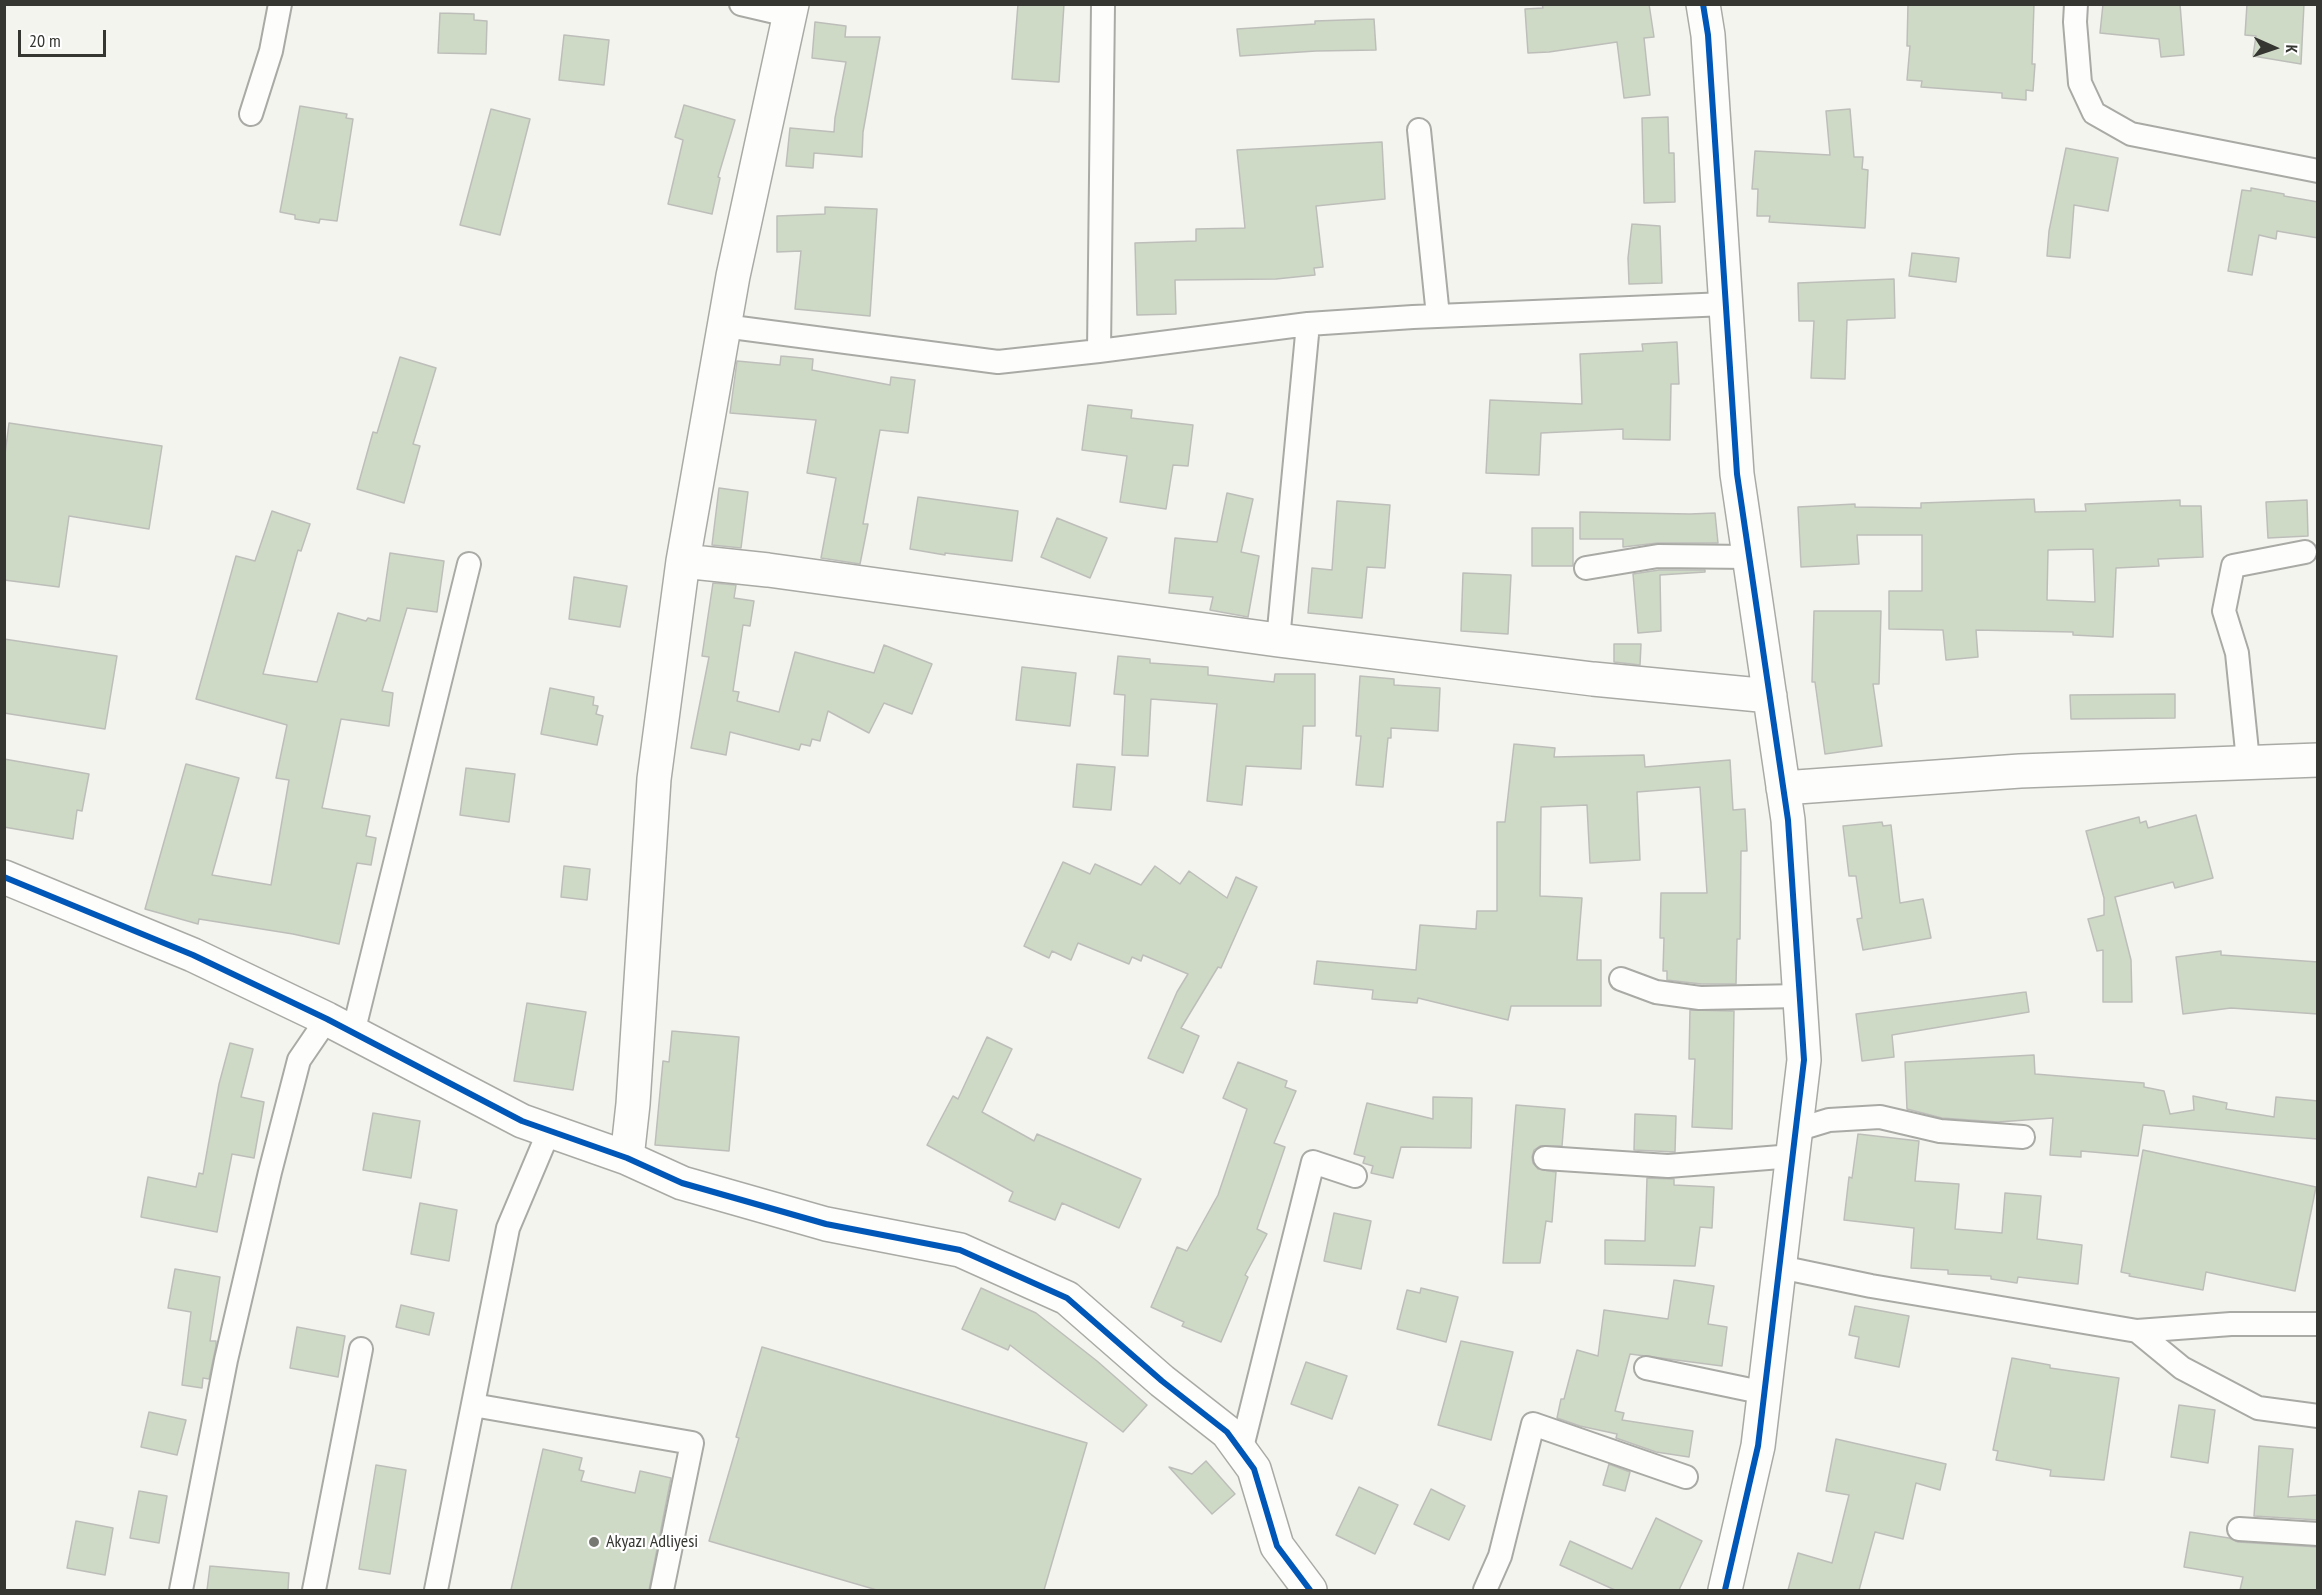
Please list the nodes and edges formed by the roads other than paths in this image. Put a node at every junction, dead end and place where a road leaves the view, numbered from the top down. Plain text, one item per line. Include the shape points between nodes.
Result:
1 (280, 4) edge
2 (741, 4) edge
3 (1103, 4) edge
4 (1702, 4) edge
5 (2076, 4) edge
6 (790, 10) edge
7 (250, 114) dead end
8 (1419, 130) dead end
9 (2318, 171) edge
10 (1726, 304) junction
11 (1438, 316) junction
12 (1308, 324) junction
13 (724, 326) junction
14 (1099, 351) junction
15 (2305, 552) dead end
16 (1749, 557) junction
17 (683, 561) junction
18 (470, 564) dead end
19 (1586, 568) dead end
20 (1278, 640) junction
21 (1770, 696) junction
22 (2318, 760) edge
23 (2247, 761) junction
24 (1783, 788) junction
25 (4, 877) edge
26 (1621, 979) dead end
27 (1800, 996) junction
28 (340, 1026) junction
29 (549, 1131) junction
30 (2023, 1137) dead end
31 (1795, 1143) junction
32 (627, 1158) junction
33 (1545, 1158) dead end
34 (1355, 1176) dead end
35 (1780, 1267) junction
36 (2318, 1324) edge
37 (2137, 1331) junction
38 (361, 1349) dead end
39 (1646, 1368) dead end
40 (1765, 1393) junction
41 (472, 1406) junction
42 (2318, 1416) edge
43 (1241, 1451) junction
44 (1686, 1477) dead end
45 (2239, 1529) dead end
46 (2318, 1534) edge
47 (181, 1590) edge
48 (314, 1590) edge
49 (436, 1590) edge
50 (662, 1590) edge
51 (1310, 1590) edge
52 (1485, 1590) edge
53 (1725, 1590) edge

1 - 7 street via 271,51
2 - 6 street
3 - 14 street
4 - 10 street via 1708,35
5 - 9 street via 2080,83 2094,113 2131,134
6 - 13 street
8 - 11 street
10 - 11 street
10 - 16 street via 1737,474
11 - 12 street
12 - 14 street
12 - 20 street
13 - 14 street via 998,362
13 - 17 street
15 - 23 street via 2233,566 2224,611 2237,653
16 - 19 street via 1658,556
16 - 21 street
17 - 20 street
17 - 32 street via 654,779
18 - 28 street
20 - 21 street via 1593,679
21 - 24 street
22 - 23 street
23 - 24 street via 2020,771
24 - 27 street
25 - 28 street via 193,955
26 - 27 street via 1656,992 1700,998
27 - 31 street via 1804,1059
28 - 29 street via 522,1121
28 - 47 street via 299,1059 226,1360
29 - 32 street
29 - 41 street via 508,1228
30 - 31 street via 1940,1131 1880,1117 1829,1120
31 - 33 street via 1668,1166
31 - 35 street
32 - 43 street via 682,1183 826,1224 960,1251 1067,1298 1227,1432
34 - 43 street via 1312,1162
35 - 37 street
35 - 40 street
36 - 37 street via 2231,1324
37 - 42 street via 2182,1368 2258,1408
38 - 48 street
39 - 40 street
40 - 53 street via 1758,1446
41 - 49 street
41 - 50 street via 692,1443
43 - 51 street via 1254,1469 1278,1546
44 - 52 street via 1533,1424 1500,1556
45 - 46 street

